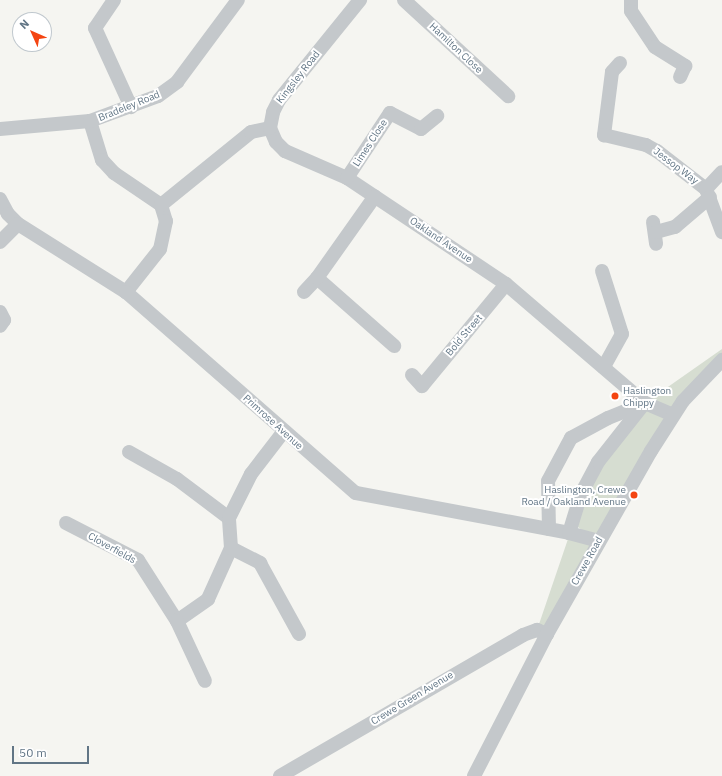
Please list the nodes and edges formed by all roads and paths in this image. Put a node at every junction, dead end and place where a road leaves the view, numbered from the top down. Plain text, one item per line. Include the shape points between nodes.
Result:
1 (114, 0) edge
2 (238, 0) edge
3 (360, 0) edge
4 (404, 0) edge
5 (630, 0) edge
6 (620, 63) dead end
7 (687, 68) dead end
8 (508, 96) dead end
9 (130, 107) junction
10 (437, 116) dead end
11 (90, 121) junction
12 (270, 128) junction
13 (0, 130) edge
14 (722, 172) edge
15 (347, 178) junction
16 (708, 193) junction
17 (375, 196) junction
18 (0, 199) edge
19 (161, 205) junction
20 (18, 224) junction
21 (722, 232) edge
22 (655, 233) dead end
23 (0, 242) edge
24 (602, 271) dead end
25 (317, 278) junction
26 (506, 284) junction
27 (126, 292) junction
28 (304, 292) dead end
29 (0, 312) edge
30 (0, 326) edge
31 (394, 346) dead end
32 (722, 360) edge
33 (604, 367) junction
34 (412, 376) dead end
35 (645, 403) junction
36 (673, 415) junction
37 (284, 431) junction
38 (129, 452) dead end
39 (229, 518) junction
40 (66, 523) dead end
41 (549, 529) junction
42 (569, 533) junction
43 (598, 541) junction
44 (231, 548) junction
45 (177, 621) junction
46 (299, 634) dead end
47 (547, 634) junction
48 (205, 681) dead end
49 (280, 776) edge
50 (474, 776) edge

1 - 9 street via 95,28
2 - 9 street, Bradeley Road via 177,82 158,96
3 - 12 street, Kingsley Road via 279,100
4 - 8 street, Hamilton Close
5 - 7 street via 631,11 655,47
6 - 16 street, Jessop Way via 612,72 604,135 657,151
9 - 11 street, Bradeley Road
10 - 15 street, Limes Close via 421,129 390,113
11 - 13 street, Bradeley Road
11 - 19 street via 102,160 114,173
12 - 15 street, Oakland Avenue via 276,142 286,150
12 - 19 street via 251,132
14 - 16 street
15 - 17 street, Oakland Avenue
16 - 21 street
16 - 22 street via 675,227
17 - 25 street
17 - 26 street, Oakland Avenue
18 - 20 street, Primrose Avenue via 8,214
19 - 27 street via 166,221 160,250
20 - 23 street
20 - 27 street, Primrose Avenue
24 - 33 street via 622,334
25 - 28 street
25 - 31 street
26 - 33 street, Oakland Avenue
26 - 34 street, Bold Street via 422,386
27 - 37 street, Primrose Avenue
29 - 30 street via 4,320
32 - 36 street, Crewe Road via 701,380
33 - 35 street, Oakland Avenue
35 - 36 street, Oakland Avenue
35 - 41 street via 608,418 572,438 548,481
35 - 42 street via 598,462 581,494
36 - 43 street, Crewe Road
37 - 39 street via 251,474
37 - 41 street, Primrose Avenue via 356,493
38 - 39 street via 177,479
39 - 44 street
40 - 45 street, Cloverfields via 138,560
41 - 42 street, Primrose Avenue
42 - 43 street, Primrose Avenue
43 - 47 street, Crewe Road
44 - 45 street via 208,599
44 - 46 street via 260,564
45 - 48 street, Cloverfields
47 - 49 street, Crewe Green Avenue via 538,630 523,635
47 - 50 street, Crewe Road

